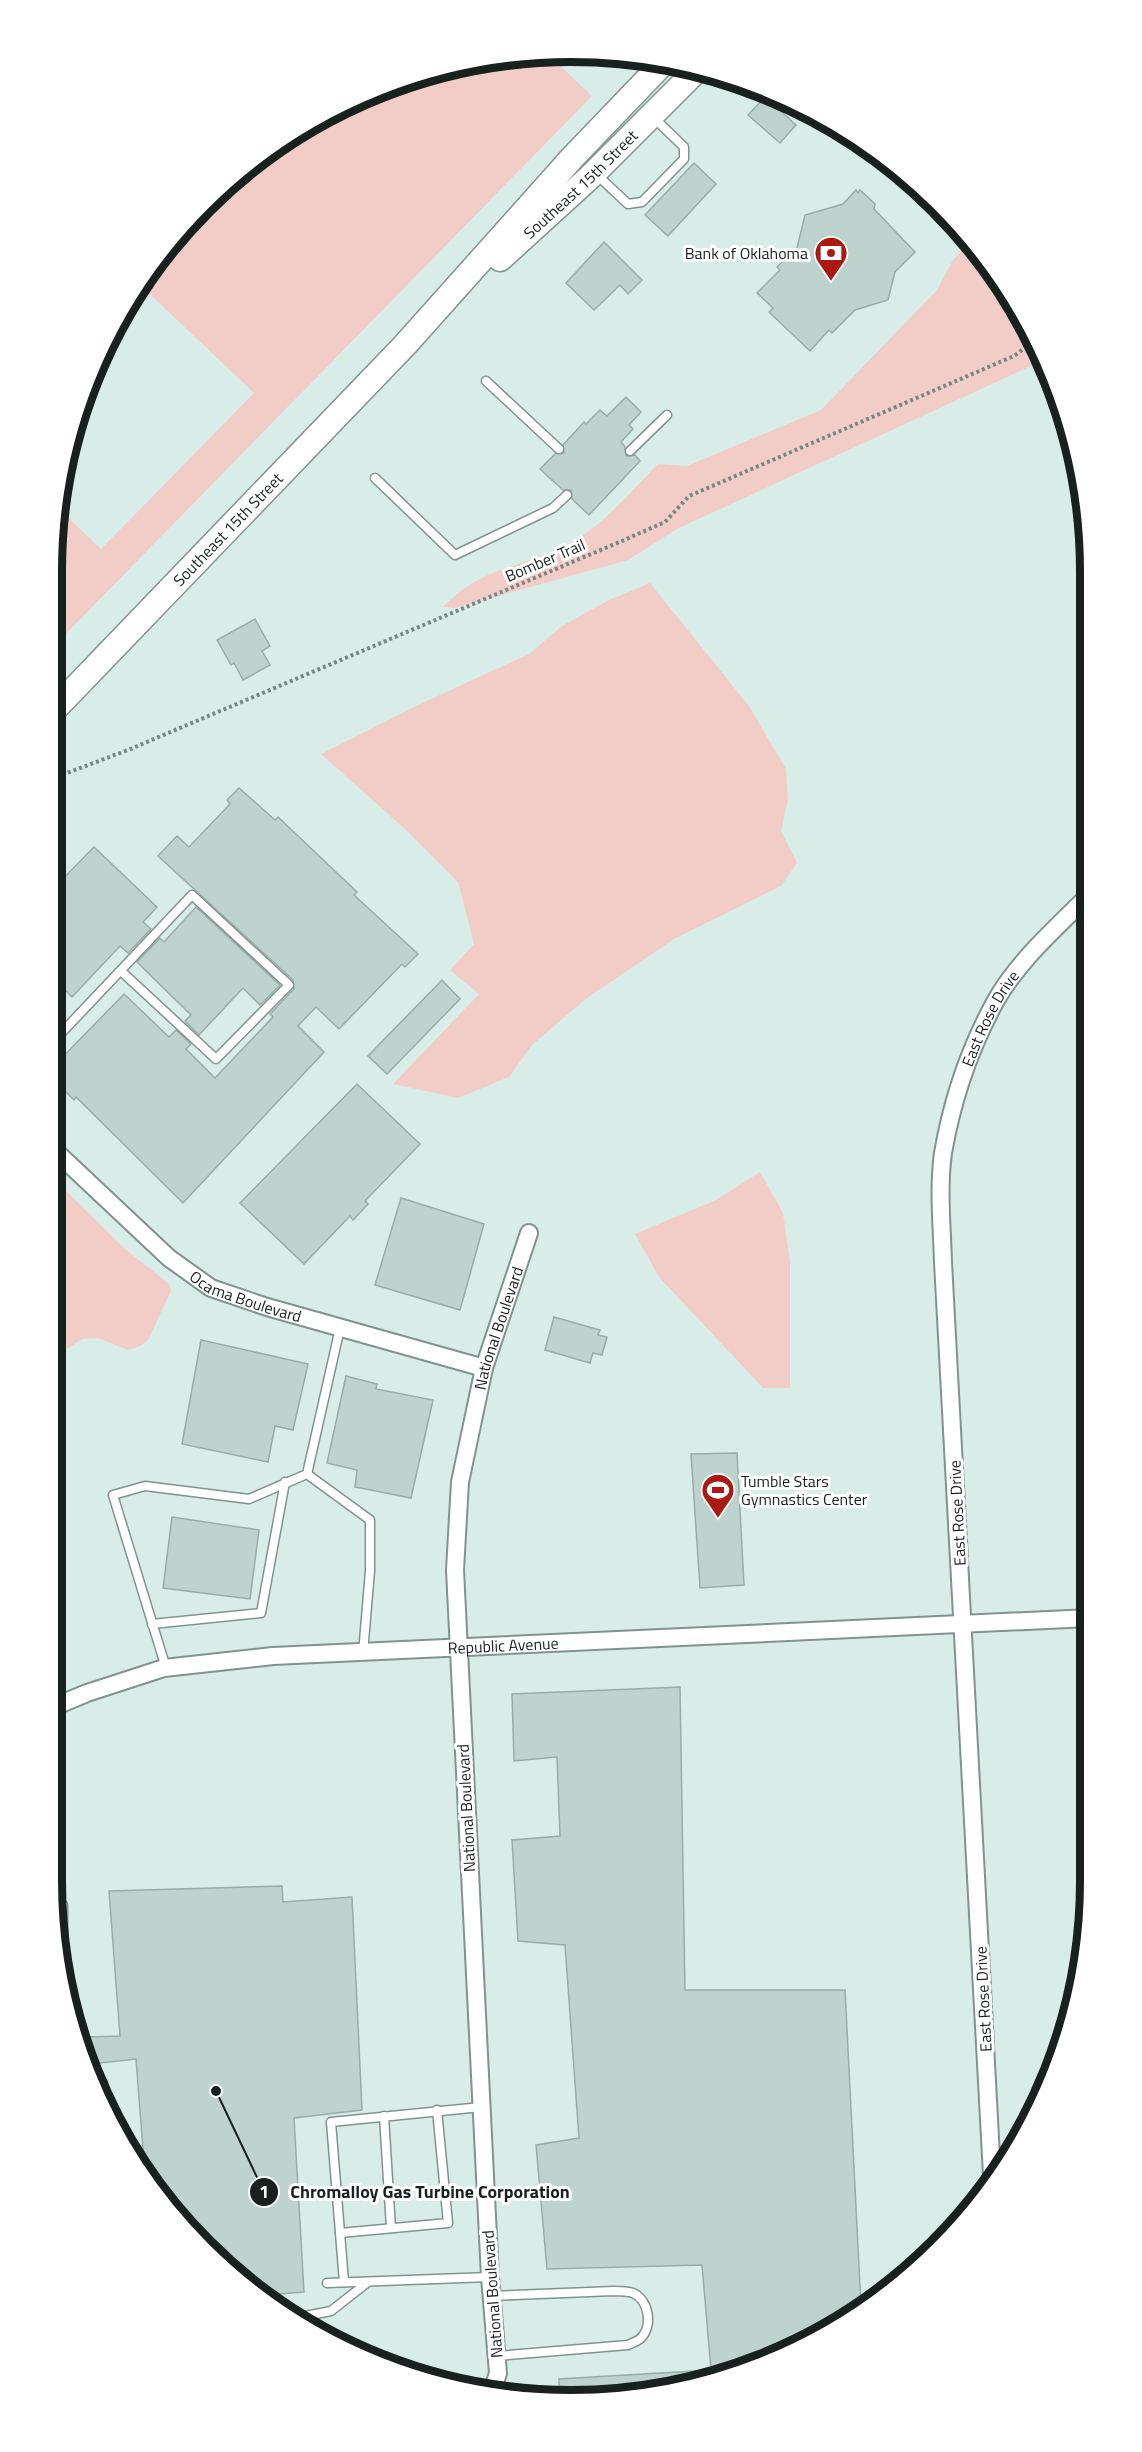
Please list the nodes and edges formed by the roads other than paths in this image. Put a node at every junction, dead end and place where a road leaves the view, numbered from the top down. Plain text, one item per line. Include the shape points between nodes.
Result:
1 (657, 69) edge
2 (691, 76) edge
3 (651, 116) junction
4 (594, 173) junction
5 (405, 345) junction
6 (486, 381) dead end
7 (667, 415) dead end
8 (559, 449) dead end
9 (630, 451) dead end
10 (375, 478) dead end
11 (567, 495) dead end
12 (62, 702) edge
13 (1080, 904) edge
14 (121, 970) junction
15 (62, 1032) edge
16 (62, 1157) edge
17 (529, 1233) dead end
18 (340, 1328) junction
19 (484, 1368) junction
20 (307, 1474) junction
21 (285, 1482) junction
22 (1080, 1618) edge
23 (152, 1624) junction
24 (962, 1624) junction
25 (458, 1647) junction
26 (363, 1653) junction
27 (166, 1668) junction
28 (62, 1703) edge
29 (63, 1905) dead end
30 (63, 1914) edge
31 (481, 2107) junction
32 (437, 2110) junction
33 (384, 2116) junction
34 (992, 2169) edge
35 (391, 2228) junction
36 (340, 2233) junction
37 (490, 2277) junction
38 (344, 2282) junction
39 (369, 2282) junction
40 (327, 2283) dead end
41 (492, 2296) junction
42 (306, 2316) edge
43 (497, 2356) junction
44 (494, 2384) edge

1 - 5 main road, Southeast 15th Street
2 - 3 main road, Southeast 15th Street
3 - 4 main road, Southeast 15th Street
3 - 4 lane via 684,147 684,159 642,202 628,204
4 - 5 main road, Southeast 15th Street
5 - 12 main road, Southeast 15th Street
6 - 8 lane
7 - 9 lane
10 - 11 lane via 455,555 554,508
13 - 24 street, East Rose Drive via 1029,956 995,1001 956,1093 943,1154 940,1195
14 - 14 lane via 192,895 289,985 216,1059
14 - 15 lane
16 - 18 street, Ocama Boulevard via 169,1258 211,1287
17 - 19 street, National Boulevard
18 - 19 street, Ocama Boulevard
18 - 20 lane
19 - 25 street, National Boulevard via 460,1482 455,1570
20 - 21 lane
20 - 26 lane via 370,1520
21 - 23 lane via 261,1613
21 - 23 lane via 249,1500 145,1486 113,1495
22 - 24 street, Republic Avenue
23 - 27 lane
24 - 25 street, Republic Avenue
24 - 34 street, East Rose Drive
25 - 26 street, Republic Avenue
25 - 31 street, National Boulevard
26 - 27 street, Republic Avenue via 273,1656
27 - 28 street, Republic Avenue
29 - 30 lane
31 - 32 lane
31 - 37 street, National Boulevard
32 - 33 lane
32 - 35 lane via 448,2223
33 - 35 lane
33 - 36 lane via 332,2122
35 - 36 lane
36 - 38 lane
37 - 39 lane
37 - 41 street, National Boulevard
38 - 39 lane
38 - 40 lane
39 - 42 lane via 331,2311
41 - 43 street, National Boulevard
41 - 43 lane via 614,2291 632,2293 647,2311 648,2326 640,2339 628,2345
43 - 44 street, National Boulevard

